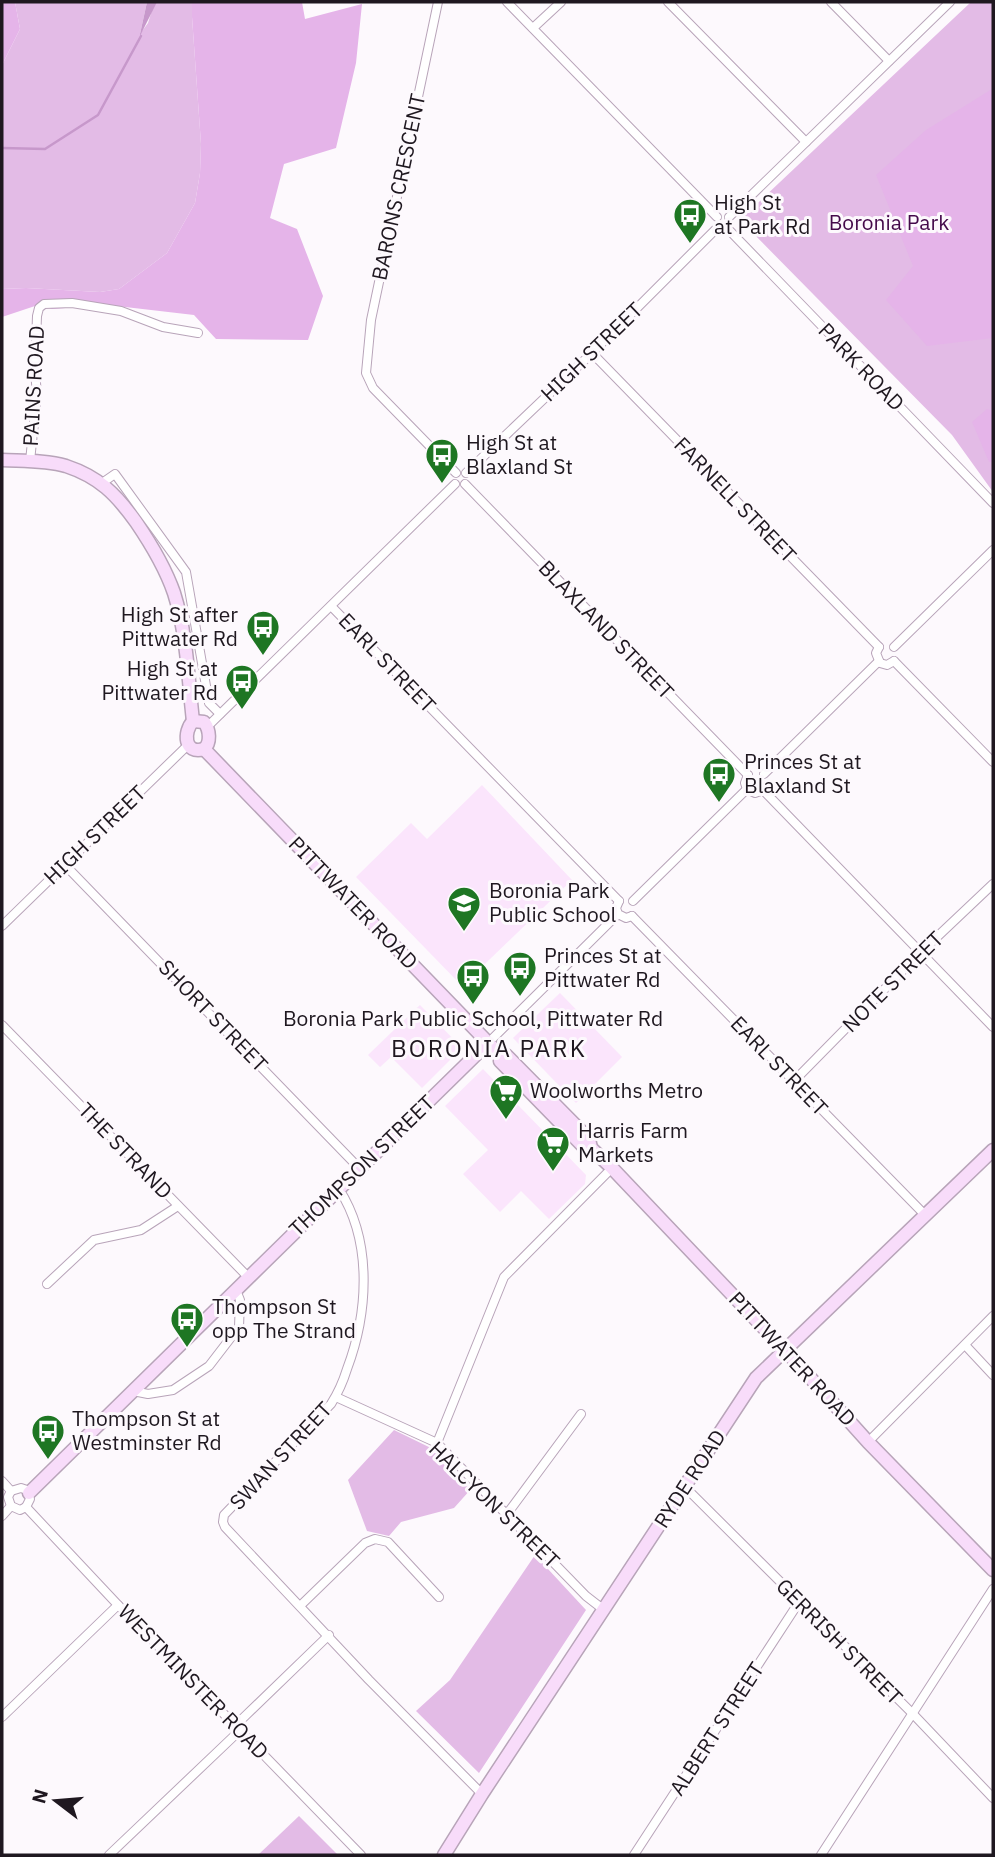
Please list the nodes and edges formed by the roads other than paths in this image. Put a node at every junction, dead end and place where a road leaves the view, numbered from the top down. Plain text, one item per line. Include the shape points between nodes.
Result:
1 (438, 2) edge
2 (507, 2) edge
3 (561, 2) edge
4 (668, 2) edge
5 (831, 2) edge
6 (950, 2) edge
7 (534, 27) junction
8 (889, 61) junction
9 (806, 142) junction
10 (717, 217) junction
11 (729, 217) junction
12 (716, 229) junction
13 (729, 230) junction
14 (198, 333) dead end
15 (592, 353) junction
16 (2, 460) edge
17 (30, 461) junction
18 (456, 473) junction
19 (466, 473) junction
20 (102, 483) junction
21 (455, 484) junction
22 (465, 484) junction
23 (993, 503) edge
24 (993, 550) edge
25 (331, 606) junction
26 (879, 646) junction
27 (894, 647) junction
28 (879, 661) junction
29 (894, 661) junction
30 (220, 714) junction
31 (193, 721) junction
32 (208, 727) junction
33 (188, 745) junction
34 (204, 749) junction
35 (993, 762) edge
36 (764, 774) junction
37 (748, 775) junction
38 (747, 789) junction
39 (763, 790) junction
40 (65, 865) junction
41 (993, 884) edge
42 (619, 901) junction
43 (633, 901) junction
44 (618, 914) junction
45 (632, 916) junction
46 (2, 926) edge
47 (920, 953) junction
48 (2, 1025) edge
49 (993, 1027) edge
50 (488, 1043) junction
51 (794, 1081) junction
52 (993, 1150) edge
53 (612, 1168) junction
54 (360, 1169) junction
55 (339, 1189) junction
56 (178, 1206) junction
57 (926, 1216) junction
58 (248, 1278) junction
59 (47, 1284) dead end
60 (236, 1290) junction
61 (993, 1316) edge
62 (964, 1345) junction
63 (784, 1350) junction
64 (993, 1375) edge
65 (133, 1391) junction
66 (336, 1397) junction
67 (581, 1414) dead end
68 (868, 1441) junction
69 (437, 1443) junction
70 (2, 1481) edge
71 (684, 1486) junction
72 (11, 1491) junction
73 (29, 1493) junction
74 (11, 1506) junction
75 (26, 1507) junction
76 (507, 1514) junction
77 (2, 1516) edge
78 (993, 1570) edge
79 (993, 1589) edge
80 (439, 1597) dead end
81 (799, 1602) junction
82 (118, 1605) junction
83 (301, 1605) junction
84 (604, 1610) junction
85 (328, 1635) junction
86 (913, 1714) junction
87 (2, 1717) edge
88 (237, 1729) junction
89 (482, 1794) junction
90 (993, 1798) edge
91 (109, 1855) edge
92 (361, 1855) edge
93 (444, 1855) edge
94 (634, 1855) edge
95 (821, 1855) edge

1 - 18 street, BARONS CRESCENT via 371,320 366,373 373,388
2 - 7 street
3 - 7 street
4 - 9 street
5 - 8 street
6 - 8 street
7 - 10 street
8 - 9 street
9 - 11 street
10 - 11 street
10 - 12 street
11 - 13 street
12 - 13 street
12 - 15 street, HIGH STREET
13 - 23 street, PARK ROAD
14 - 17 street, PAINS ROAD via 163,327 121,311 72,303 44,304 37,316 37,394
15 - 19 street, HIGH STREET
15 - 26 street, FARNELL STREET
16 - 17 main road
17 - 20 main road via 64,466
18 - 19 street
18 - 21 street
19 - 22 street
20 - 30 street via 115,474 187,572 209,703
20 - 31 main road via 126,508 167,576 183,630
21 - 22 street
21 - 25 street
22 - 37 street, BLAXLAND STREET
24 - 27 street
25 - 30 street
25 - 42 street, EARL STREET
26 - 27 street
26 - 28 street
27 - 29 street
28 - 29 street via 887,665
28 - 36 street
29 - 35 street
30 - 32 street
31 - 32 main road
31 - 33 main road via 187,729
32 - 34 main road
33 - 34 main road via 192,750
33 - 40 street, HIGH STREET
34 - 50 main road, PITTWATER ROAD
36 - 37 street via 755,771
36 - 39 street
37 - 38 street
38 - 39 street
38 - 43 street
39 - 47 street
40 - 46 street, HIGH STREET
40 - 54 street, SHORT STREET
41 - 47 street, NOTE STREET
42 - 43 street
42 - 44 street
43 - 45 street via 636,910
44 - 45 street
44 - 50 street
45 - 51 street, EARL STREET
47 - 49 street
47 - 51 street, NOTE STREET
48 - 56 street, THE STRAND
50 - 53 main road, PITTWATER ROAD via 501,1056 506,1055
50 - 54 main road, THOMPSON STREET
51 - 57 street, EARL STREET
52 - 57 main road, RYDE ROAD
53 - 63 main road, PITTWATER ROAD
53 - 69 street via 504,1277
54 - 55 main road, THOMPSON STREET
55 - 58 main road, THOMPSON STREET
55 - 66 street, SWAN STREET via 357,1227 363,1287 356,1346
56 - 58 street, THE STRAND
56 - 59 street via 141,1230 94,1240
57 - 63 main road, RYDE ROAD
58 - 60 main road, THOMPSON STREET
60 - 65 main road, THOMPSON STREET
60 - 65 street via 239,1327 209,1366 173,1390
61 - 62 street
62 - 64 street
62 - 68 street
63 - 68 main road, PITTWATER ROAD
63 - 71 main road, RYDE ROAD via 756,1378
65 - 73 main road, THOMPSON STREET
66 - 69 street, HALCYON STREET
66 - 83 street, SWAN STREET via 224,1515 225,1527
67 - 76 street
68 - 78 main road, PITTWATER ROAD
69 - 76 street, HALCYON STREET
70 - 72 street
71 - 81 street, GERRISH STREET
71 - 84 main road, RYDE ROAD
72 - 73 street via 20,1488
72 - 74 street
73 - 75 street
74 - 75 street via 17,1510
74 - 77 street
75 - 82 street, WESTMINSTER ROAD
76 - 84 street, HALCYON STREET
79 - 86 street
80 - 83 street via 388,1542 375,1539 365,1543
81 - 86 street, GERRISH STREET
81 - 94 street, ALBERT STREET
82 - 87 street
82 - 88 street, WESTMINSTER ROAD
83 - 85 street, SWAN STREET
84 - 89 main road, RYDE ROAD
85 - 88 street
85 - 89 street, SWAN STREET
86 - 90 street, GERRISH STREET
86 - 95 street
88 - 91 street
88 - 92 street, WESTMINSTER ROAD
89 - 93 main road, RYDE ROAD

